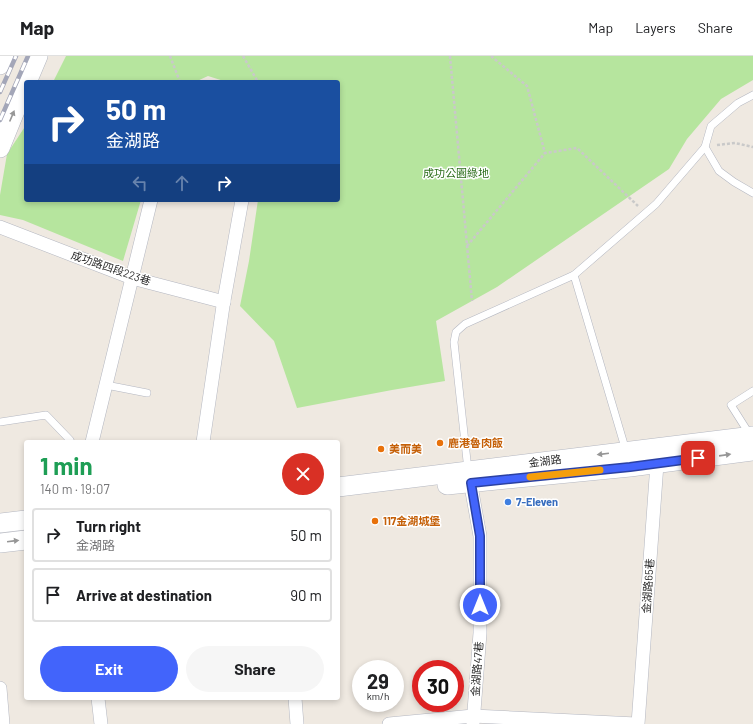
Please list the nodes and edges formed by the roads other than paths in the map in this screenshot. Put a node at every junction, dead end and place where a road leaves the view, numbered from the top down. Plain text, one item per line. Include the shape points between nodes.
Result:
1 (4, 56) edge
2 (38, 56) edge
3 (0, 65) edge
4 (28, 80) edge
5 (24, 90) edge
6 (753, 95) edge
7 (704, 147) junction
8 (0, 148) edge
9 (753, 193) edge
10 (151, 202) edge
11 (242, 202) edge
12 (0, 227) edge
13 (574, 275) junction
14 (132, 278) junction
15 (224, 302) junction
16 (106, 384) junction
17 (753, 391) edge
18 (147, 392) dead end
19 (0, 422) edge
20 (70, 440) edge
21 (92, 440) edge
22 (203, 440) edge
23 (752, 441) edge
24 (626, 451) junction
25 (656, 456) junction
26 (469, 477) junction
27 (340, 487) edge
28 (340, 497) edge
29 (24, 520) edge
30 (0, 522) edge
31 (24, 540) edge
32 (0, 543) edge
33 (0, 688) edge
34 (98, 700) edge
35 (295, 700) edge
36 (473, 720) edge
37 (3, 724) edge
38 (101, 724) edge
39 (297, 724) edge
40 (389, 724) edge
41 (637, 724) edge

1 - 3 main road
2 - 4 main road
8 -> 5 main road
6 - 7 lane via 738,103 710,126
7 - 9 lane via 719,171
7 - 13 lane via 656,204
10 - 14 street
11 - 15 street
12 - 14 street, 成功路四段223巷
13 - 24 lane
13 - 26 lane via 465,324 456,332 454,342
14 - 15 street, 成功路四段223巷
14 - 16 street
15 - 22 street
16 - 18 lane
16 - 21 street
17 - 23 lane via 731,405
19 - 20 lane via 46,415
23 - 25 main road, 金湖路
24 - 25 main road, 金湖路
24 -> 26 main road, 金湖路
25 - 26 main road, 金湖路
25 - 41 street, 金湖路65巷
26 - 27 main road, 金湖路
26 - 28 main road, 金湖路
26 - 36 street, 金湖路47巷 via 480,536 480,633
29 - 30 main road
32 -> 31 main road
33 - 37 street
34 - 38 street
35 - 39 street
36 - 40 street
36 - 41 street

